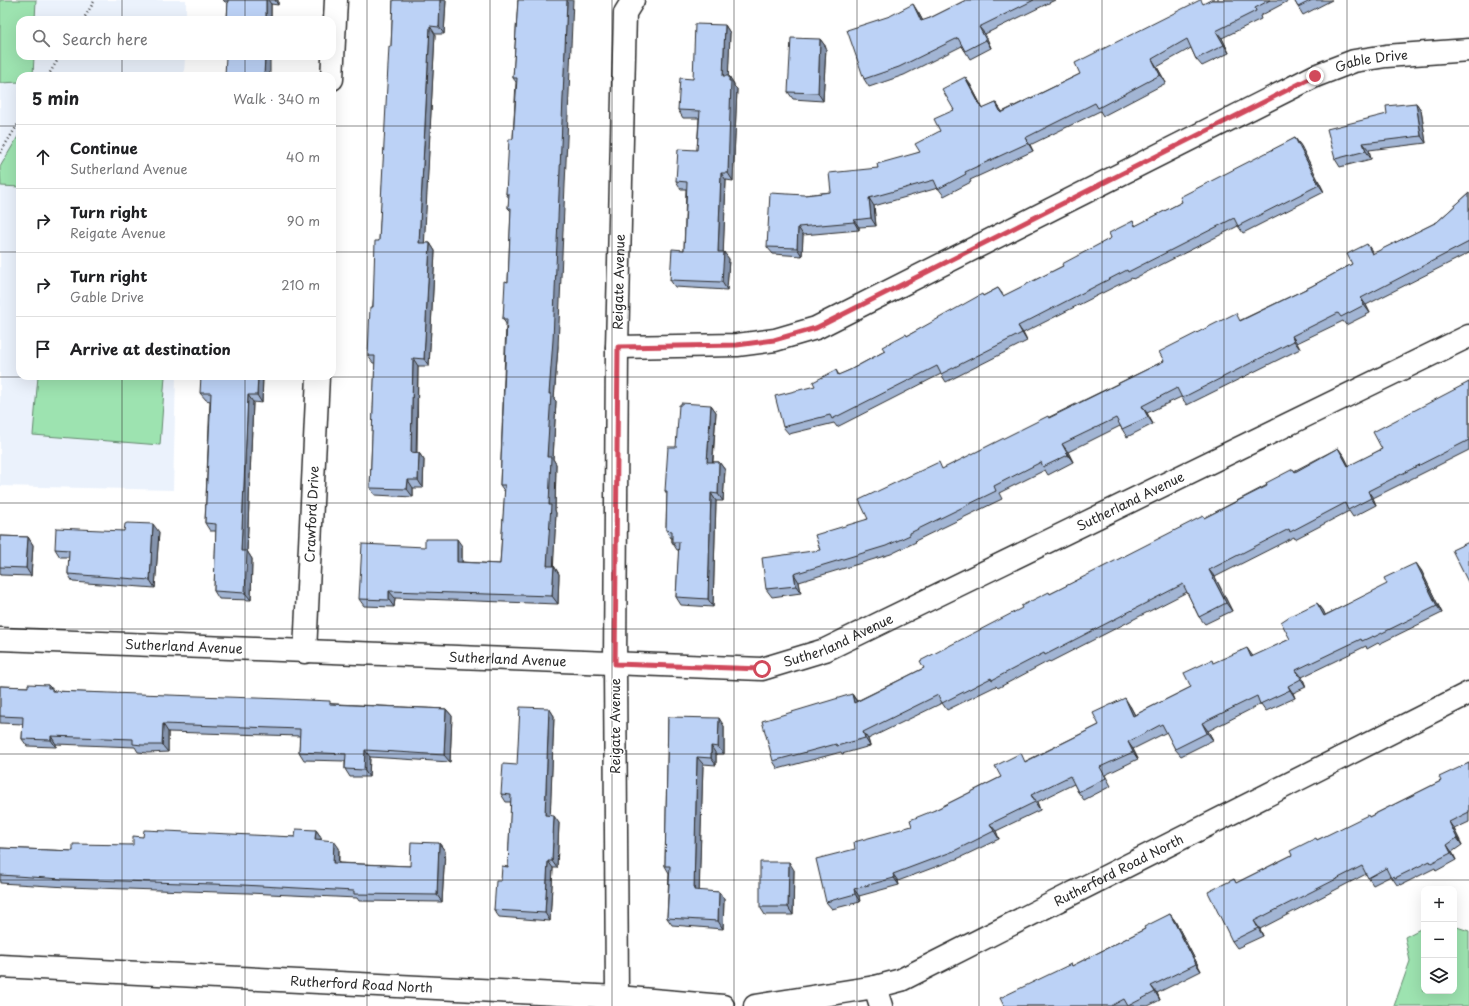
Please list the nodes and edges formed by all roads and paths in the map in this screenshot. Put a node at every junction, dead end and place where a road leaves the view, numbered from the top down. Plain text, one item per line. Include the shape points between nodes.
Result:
1 (95, 0) edge
2 (336, 0) edge
3 (633, 0) edge
4 (85, 16) edge
5 (335, 16) edge
6 (1469, 50) edge
7 (58, 60) edge
8 (333, 60) edge
9 (50, 72) edge
10 (332, 72) edge
11 (16, 127) edge
12 (0, 153) edge
13 (1469, 336) edge
14 (618, 347) junction
15 (318, 380) edge
16 (0, 639) edge
17 (305, 652) junction
18 (615, 664) junction
19 (1469, 693) edge
20 (0, 966) edge
21 (878, 996) edge
22 (617, 997) junction
23 (723, 1006) edge
24 (755, 1006) edge

1 - 4 path
2 - 5 street
3 - 14 street, Reigate Avenue via 625,13
6 - 14 street, Gable Drive via 1354,61 1315,76 816,328 774,340 737,345
7 - 9 path
8 - 10 street
11 - 12 path
13 - 18 street, Sutherland Avenue via 825,650 762,669
14 - 18 street, Reigate Avenue
15 - 17 street, Crawford Drive
16 - 17 street, Sutherland Avenue
17 - 18 street, Sutherland Avenue
18 - 22 street, Reigate Avenue
19 - 21 street, Rutherford Road North via 901,980
20 - 22 street, Rutherford Road North
21 - 24 street, Rutherford Road North
22 - 23 street, Rutherford Road North

